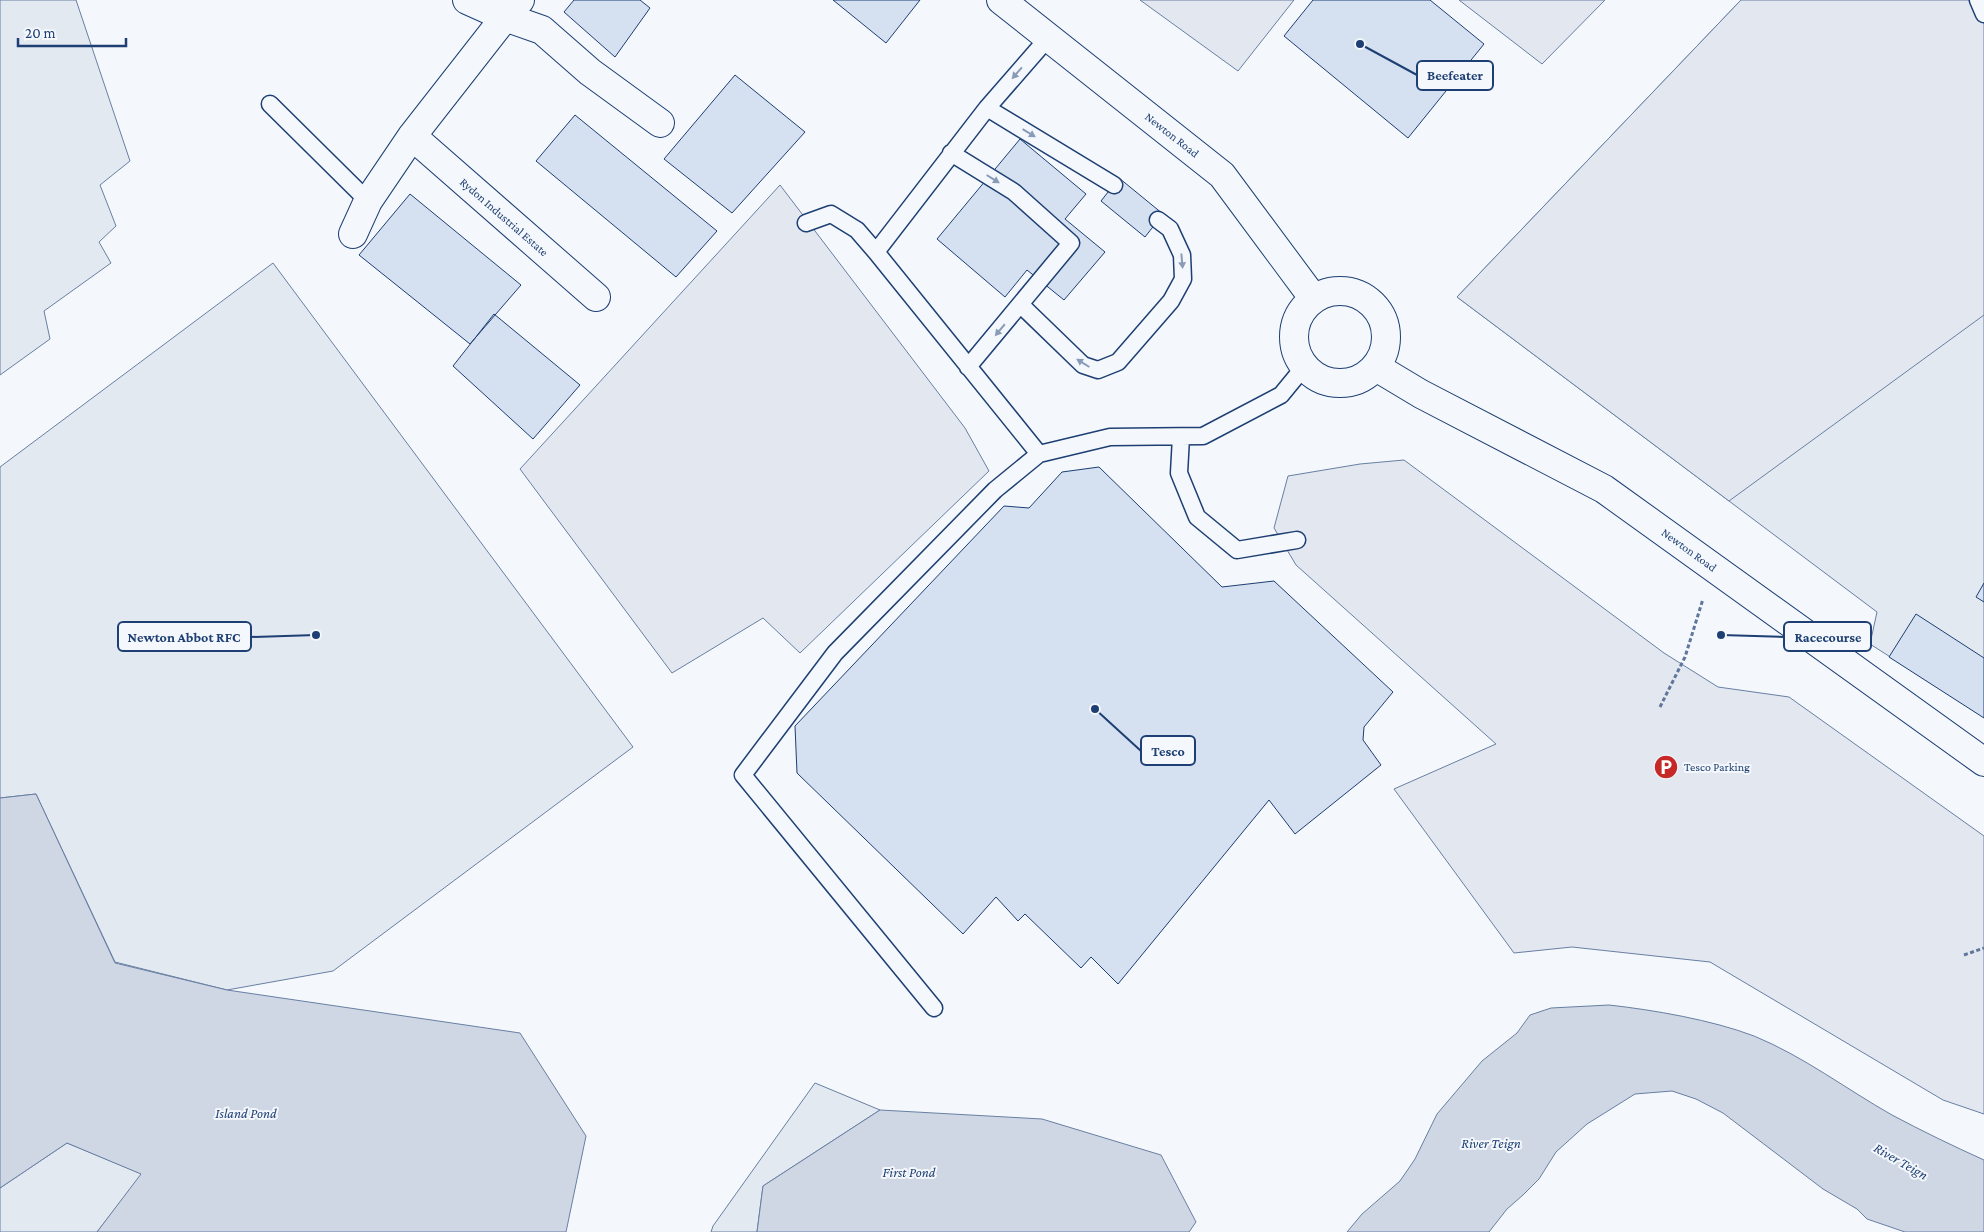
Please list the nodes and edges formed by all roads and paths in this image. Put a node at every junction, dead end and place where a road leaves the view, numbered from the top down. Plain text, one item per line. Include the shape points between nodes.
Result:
1 (467, 0) edge
2 (1001, 0) edge
3 (1978, 0) edge
4 (512, 8) edge
5 (1984, 14) edge
6 (1048, 38) junction
7 (270, 104) dead end
8 (987, 108) junction
9 (660, 123) dead end
10 (412, 136) junction
11 (951, 153) junction
12 (1114, 185) dead end
13 (368, 202) junction
14 (1158, 220) dead end
15 (806, 223) dead end
16 (353, 234) dead end
17 (876, 252) junction
18 (596, 297) dead end
19 (1314, 299) junction
20 (1021, 305) junction
21 (1304, 366) junction
22 (968, 367) junction
23 (1376, 367) junction
24 (1182, 437) junction
25 (1039, 454) junction
26 (1297, 540) dead end
27 (1713, 568) junction
28 (1660, 707) dead end
29 (1984, 762) edge
30 (1984, 948) edge
31 (1964, 956) dead end
32 (934, 1008) dead end

1 - 4 main road
2 - 6 main road, Newton Road
3 - 5 lane
4 - 9 main road via 590,72
4 - 10 main road
6 -> 8 lane
6 - 19 main road, Newton Road via 1222,175
7 - 13 lane
8 - 11 lane
8 -> 12 lane
10 - 13 main road
10 - 18 main road, Rydon Industrial Estate
11 - 17 lane
11 -> 20 lane via 1014,192 1072,243
13 - 16 main road
14 -> 20 lane via 1170,230 1182,255 1182,279 1171,301 1118,362 1098,370 1083,366
15 - 17 lane via 831,214 857,230
17 - 22 lane
19 - 21 main road via 1300,314 1294,329 1295,345
19 - 23 main road via 1339,291 1369,300 1379,312 1387,340
20 -> 22 lane
21 - 23 main road via 1321,380 1336,383 1350,383
21 - 24 lane via 1281,395 1203,436
22 - 25 lane
23 - 27 main road, Newton Road via 1421,394 1604,489
24 - 25 lane via 1110,438
24 - 26 lane via 1179,473 1197,517 1237,550
25 - 32 lane via 995,490 835,653 743,775
27 - 28 path via 1685,657
27 - 29 main road, Newton Road
30 - 31 path

